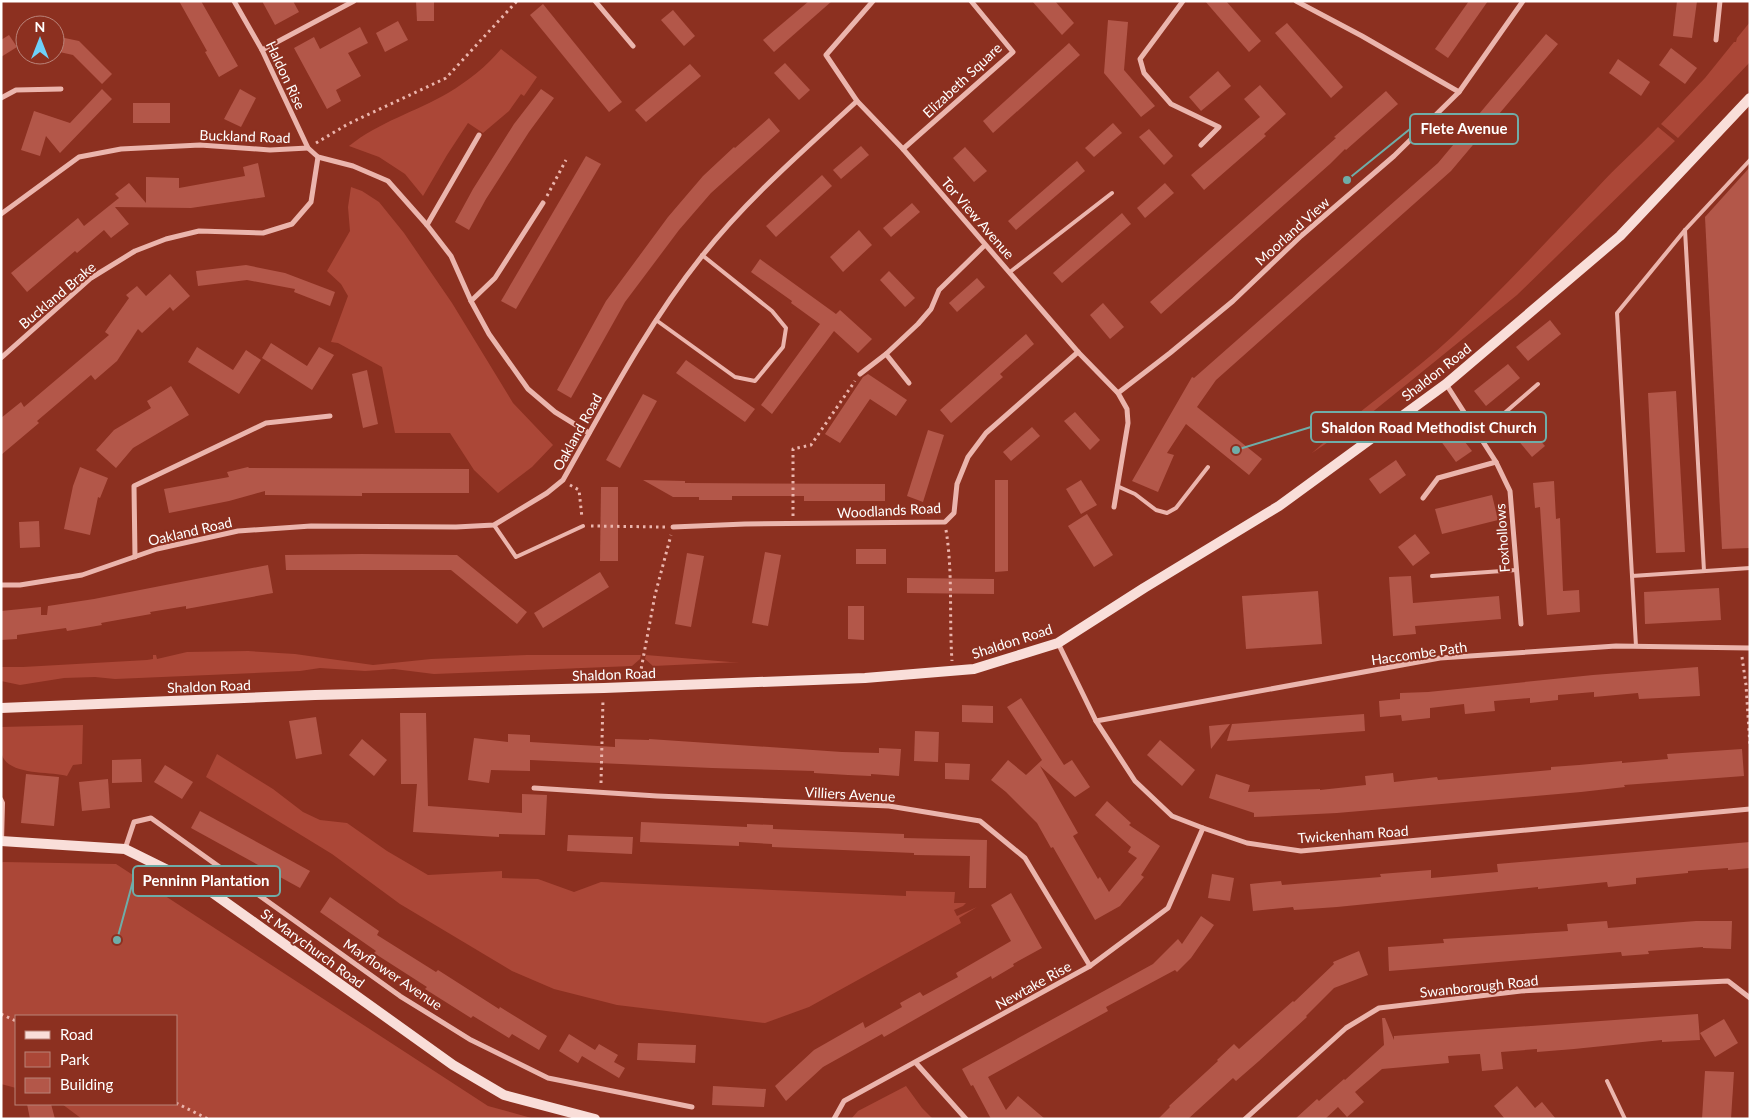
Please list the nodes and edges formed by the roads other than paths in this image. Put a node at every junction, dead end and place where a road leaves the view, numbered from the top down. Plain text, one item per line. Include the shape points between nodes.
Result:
1 (234, 1) edge
2 (354, 1) edge
3 (595, 1) edge
4 (873, 1) edge
5 (971, 1) edge
6 (1183, 1) edge
7 (1296, 1) edge
8 (1523, 1) edge
9 (1720, 1) edge
10 (1716, 40) dead end
11 (633, 46) dead end
12 (262, 50) junction
13 (61, 88) dead end
14 (1459, 92) junction
15 (1, 98) edge
16 (1750, 98) edge
17 (857, 101) junction
18 (480, 134) dead end
19 (1201, 145) dead end
20 (308, 148) junction
21 (903, 149) junction
22 (318, 157) junction
23 (1750, 160) edge
24 (1112, 193) dead end
25 (543, 203) road end
26 (1, 214) edge
27 (427, 225) junction
28 (1685, 230) junction
29 (985, 245) junction
30 (702, 255) junction
31 (1010, 272) junction
32 (471, 301) junction
33 (656, 320) junction
34 (1078, 352) junction
35 (886, 354) junction
36 (1, 358) edge
37 (860, 374) road end
38 (910, 383) dead end
39 (1446, 384) junction
40 (1538, 384) dead end
41 (1118, 393) junction
42 (330, 416) dead end
43 (589, 433) junction
44 (1478, 436) junction
45 (1496, 462) junction
46 (1208, 467) dead end
47 (1117, 486) junction
48 (1423, 498) dead end
49 (1114, 507) dead end
50 (494, 525) junction
51 (583, 526) road end
52 (673, 527) road end
53 (134, 557) junction
54 (1750, 568) edge
55 (1516, 570) junction
56 (1704, 571) junction
57 (1432, 576) dead end
58 (1632, 576) junction
59 (1, 585) edge
60 (1521, 624) dead end
61 (1058, 643) junction
62 (1636, 646) junction
63 (1750, 648) edge
64 (1, 708) edge
65 (1096, 721) junction
66 (534, 788) dead end
67 (1, 798) edge
68 (1750, 809) edge
69 (1203, 828) junction
70 (2, 841) edge
71 (125, 849) junction
72 (1090, 966) junction
73 (1750, 998) edge
74 (916, 1063) junction
75 (1607, 1080) dead end
76 (692, 1107) dead end
77 (596, 1119) edge
78 (834, 1119) edge
79 (966, 1119) edge
80 (1245, 1119) edge
81 (1625, 1119) edge

1 - 12 street, Haldon Rise
2 - 12 street
3 - 11 street
4 - 17 street, Tor View Avenue via 826,55
5 - 21 street, Elizabeth Square via 1013,52
6 - 19 street via 1140,59 1144,73 1171,104 1219,126
7 - 14 street
8 - 14 street, Moorland View
9 - 10 street
12 - 20 street, Haldon Rise
13 - 15 street via 16,90
14 - 41 street, Moorland View via 1394,156 1301,236 1233,301
16 - 39 street, Shaldon Road via 1620,236
17 - 21 street, Tor View Avenue
17 - 30 street, Oakland Road via 749,203
18 - 27 street
20 - 22 street, Haldon Rise
20 - 26 street, Buckland Road via 270,150 200,145 121,149 79,157
21 - 29 street, Tor View Avenue
22 - 27 street via 353,166 388,181
22 - 36 street, Buckland Brake via 311,202 292,224 263,233 199,231 135,251 91,278
23 - 28 lane
24 - 31 lane
25 - 32 street via 495,278
27 - 32 street via 451,256
28 - 56 lane
28 - 58 lane via 1617,312
29 - 31 street, Tor View Avenue
29 - 35 street via 939,290 931,309
30 - 33 street, Oakland Road
30 - 33 lane via 772,312 786,328 783,346 755,381 735,377
31 - 34 street, Tor View Avenue
32 - 43 street via 489,334 528,389 555,412
33 - 43 street, Oakland Road
34 - 41 street, Tor View Avenue
34 - 52 street, Woodlands Road via 986,433 968,456 956,484 954,513 945,522
35 - 37 street
35 - 38 street
39 - 44 street, Foxhollows
39 - 61 street, Shaldon Road via 1279,506
40 - 44 lane
41 - 47 street via 1127,410 1128,423
42 - 53 street, Oakland Road via 266,423 134,486
43 - 50 street, Oakland Road via 563,480
44 - 45 street, Foxhollows
45 - 48 street via 1438,478
45 - 55 street, Foxhollows via 1510,491
46 - 47 lane via 1176,508 1166,513
47 - 49 street
50 - 51 lane via 516,558
50 - 53 street, Oakland Road via 311,526 238,531
53 - 59 street, Oakland Road via 82,575
54 - 56 lane
55 - 57 lane
55 - 60 street, Foxhollows
56 - 58 lane
58 - 62 lane
61 - 64 street, Shaldon Road via 974,669 865,678
61 - 65 street, Twickenham Road
62 - 63 street, Haccombe Path
62 - 65 street, Haccombe Path via 1440,658
65 - 69 street, Twickenham Road via 1134,781 1172,816
66 - 72 street, Villiers Avenue via 889,806 980,821 1026,858
67 - 70 lane
68 - 69 street, Twickenham Road via 1301,851 1247,843
69 - 72 street, Newtake Rise via 1168,908
70 - 71 street, St Marychurch Road
71 - 76 street, Mayflower Avenue via 134,822 151,818 400,996 471,1040 548,1078
71 - 77 street, St Marychurch Road via 210,891 453,1065 504,1095
72 - 74 street, Newtake Rise
73 - 80 street, Swanborough Road via 1728,982 1521,991 1379,1008 1346,1028
74 - 78 street, Newtake Rise via 844,1101
74 - 79 street
75 - 81 lane

